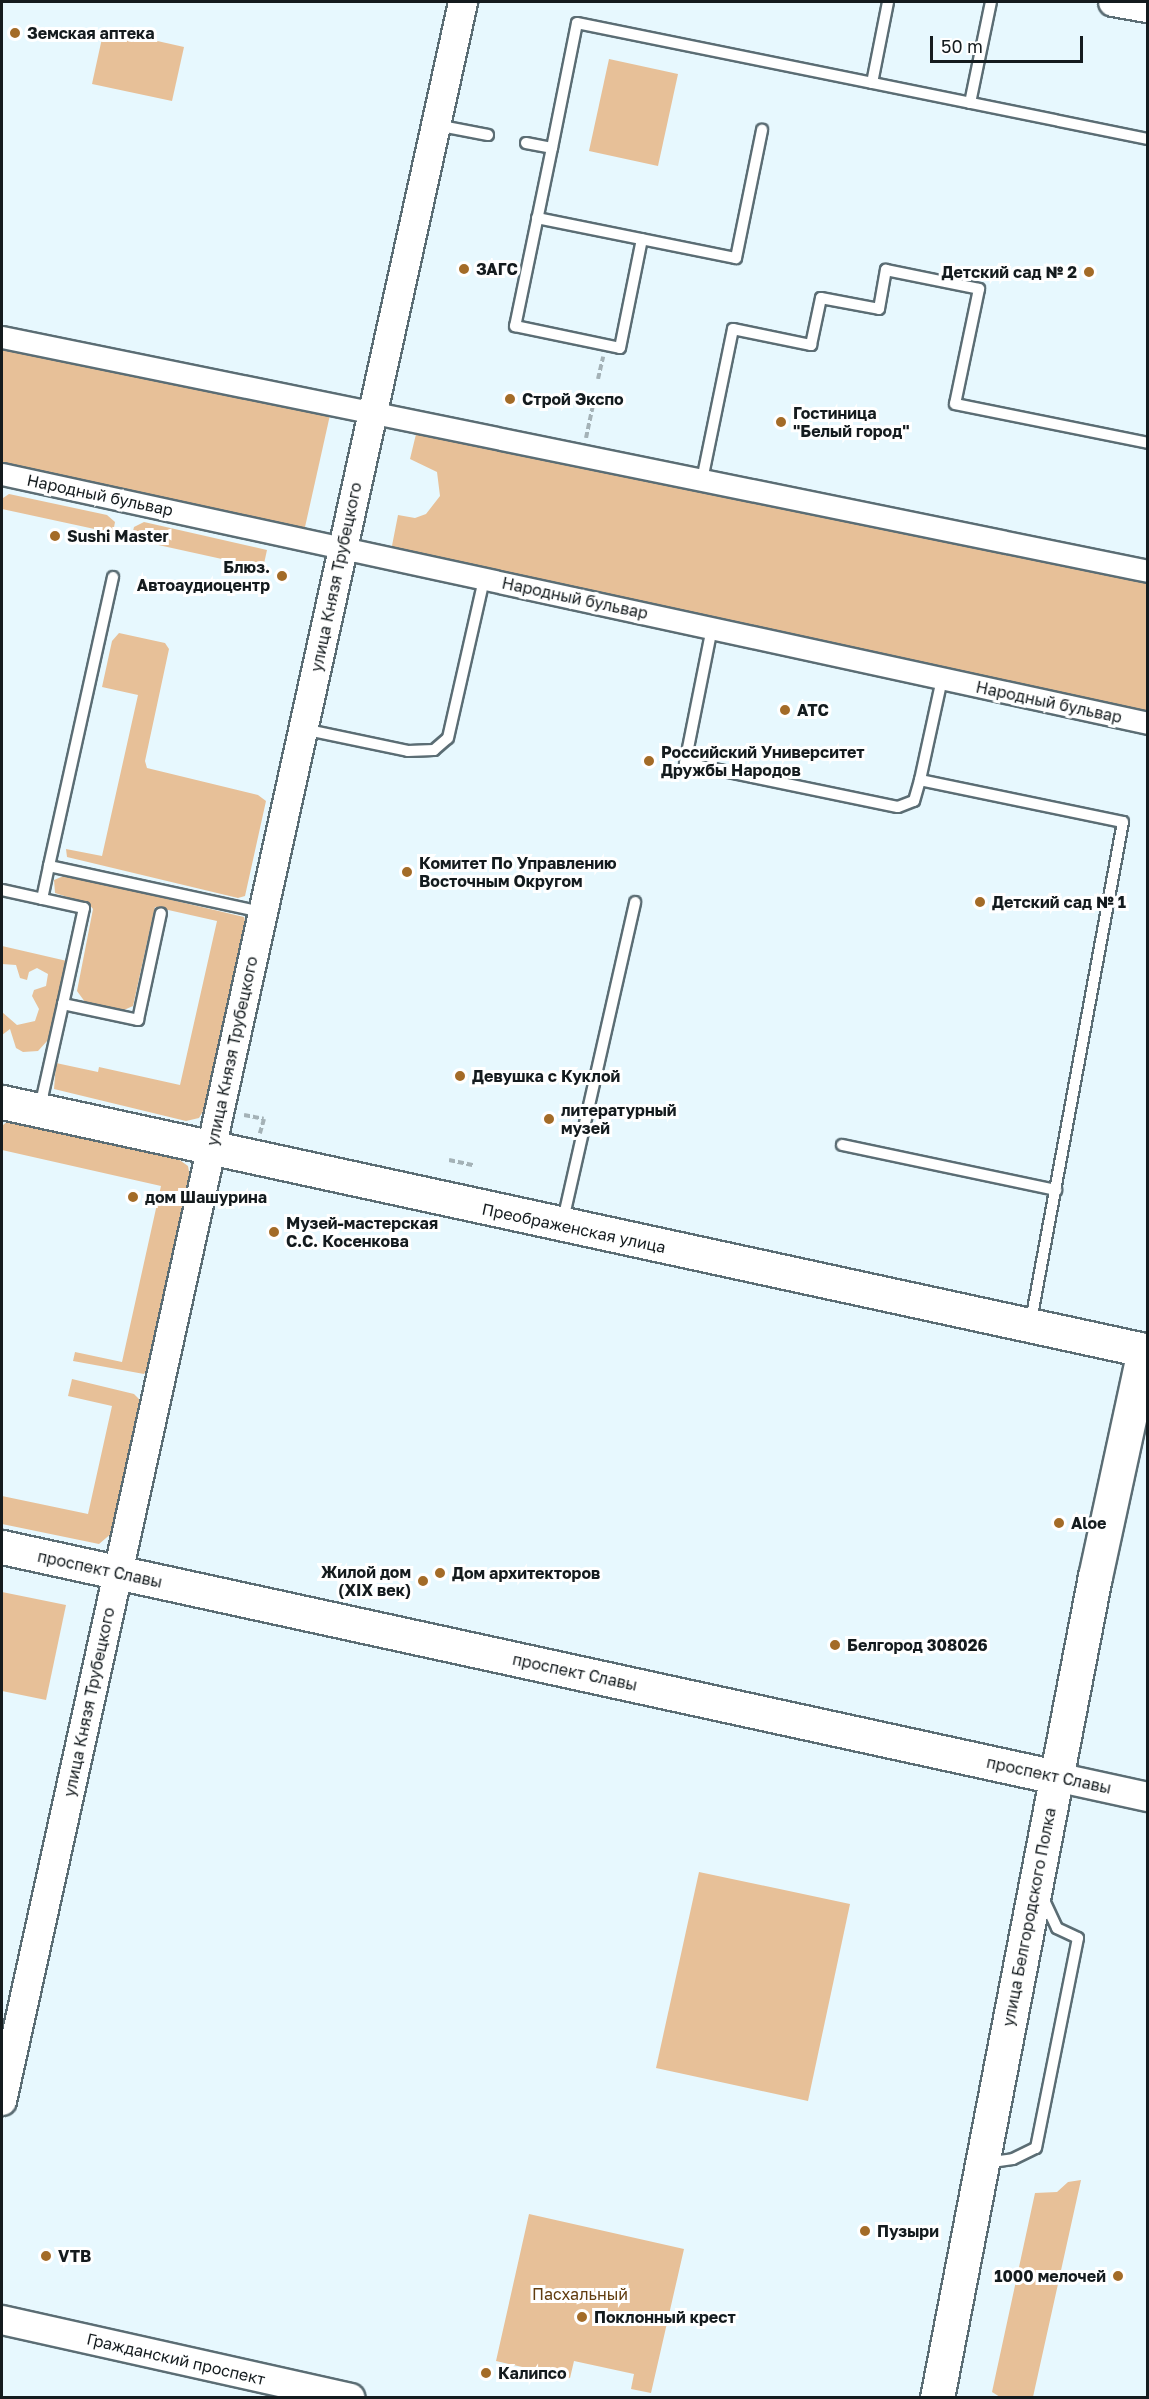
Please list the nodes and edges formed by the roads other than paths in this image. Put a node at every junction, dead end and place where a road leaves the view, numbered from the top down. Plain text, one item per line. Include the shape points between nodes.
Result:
1 (463, 2) edge
2 (888, 2) edge
3 (991, 2) edge
4 (1115, 2) edge
5 (1148, 8) edge
6 (872, 83) junction
7 (970, 103) junction
8 (435, 125) junction
9 (762, 130) dead end
10 (488, 135) dead end
11 (1148, 139) edge
12 (526, 143) dead end
13 (552, 148) junction
14 (537, 218) junction
15 (642, 239) junction
16 (2, 337) edge
17 (372, 412) junction
18 (1148, 443) edge
19 (2, 474) edge
20 (702, 480) junction
21 (342, 548) junction
22 (1148, 571) edge
23 (113, 577) dead end
24 (484, 579) junction
25 (712, 628) junction
26 (942, 679) junction
27 (1148, 723) edge
28 (303, 729) junction
29 (920, 780) junction
30 (49, 866) junction
31 (2, 890) edge
32 (42, 899) junction
33 (635, 902) dead end
34 (262, 912) junction
35 (161, 913) dead end
36 (63, 1004) junction
37 (2, 1102) edge
38 (39, 1110) junction
39 (842, 1145) dead end
40 (210, 1149) junction
41 (1056, 1190) junction
42 (562, 1225) junction
43 (1030, 1325) junction
44 (1146, 1344) edge
45 (2, 1547) edge
46 (117, 1572) junction
47 (1056, 1777) junction
48 (1148, 1797) edge
49 (1036, 1884) junction
50 (2, 2101) edge
51 (982, 2164) junction
52 (2, 2320) edge
53 (350, 2397) edge
54 (937, 2397) edge

1 - 8 street, улица Князя Трубецкого
2 - 6 lane
3 - 7 lane
4 - 5 street
6 - 7 lane
6 - 13 lane via 577,23
7 - 11 lane
8 - 10 lane
8 - 17 street, улица Князя Трубецкого
9 - 15 lane via 736,258
12 - 13 lane
13 - 14 lane
14 - 15 lane
14 - 15 lane via 515,327 620,348
16 - 17 street
17 - 20 street
17 - 21 street, улица Князя Трубецкого
18 - 20 lane via 955,404 979,289 886,270 879,309 821,298 811,345 733,329
19 - 21 street, Народный бульвар
20 - 22 street
21 - 24 street, Народный бульвар
21 - 28 street, улица Князя Трубецкого
23 - 30 lane
24 - 25 street, Народный бульвар
24 - 28 lane via 448,738 434,750 408,751
25 - 26 street, Народный бульвар
25 - 29 lane via 685,763 898,807 914,801
26 - 27 street, Народный бульвар
26 - 29 lane
28 - 34 street, улица Князя Трубецкого
29 - 41 lane via 1123,822
30 - 32 lane
30 - 34 lane
31 - 32 lane
32 - 36 lane via 84,908
33 - 42 lane
34 - 40 street, улица Князя Трубецкого
35 - 36 lane via 138,1020
36 - 38 lane
37 - 38 main road, Преображенская улица
38 - 40 main road, Преображенская улица
39 - 41 lane
40 - 42 main road, Преображенская улица
40 - 46 street, улица Князя Трубецкого
41 - 43 lane
42 - 43 main road, Преображенская улица
43 - 44 main road, Преображенская улица
44 - 47 main road, улица Белгородского Полка
45 - 46 main road, проспект Славы
46 - 47 main road, проспект Славы
46 - 50 street, улица Князя Трубецкого
47 - 48 street, проспект Славы
47 - 49 main road, улица Белгородского Полка
49 - 51 main road, улица Белгородского Полка
49 - 51 lane via 1057,1928 1078,1938 1036,2148 1012,2159
51 - 54 main road, улица Белгородского Полка
52 - 53 street, Гражданский проспект

